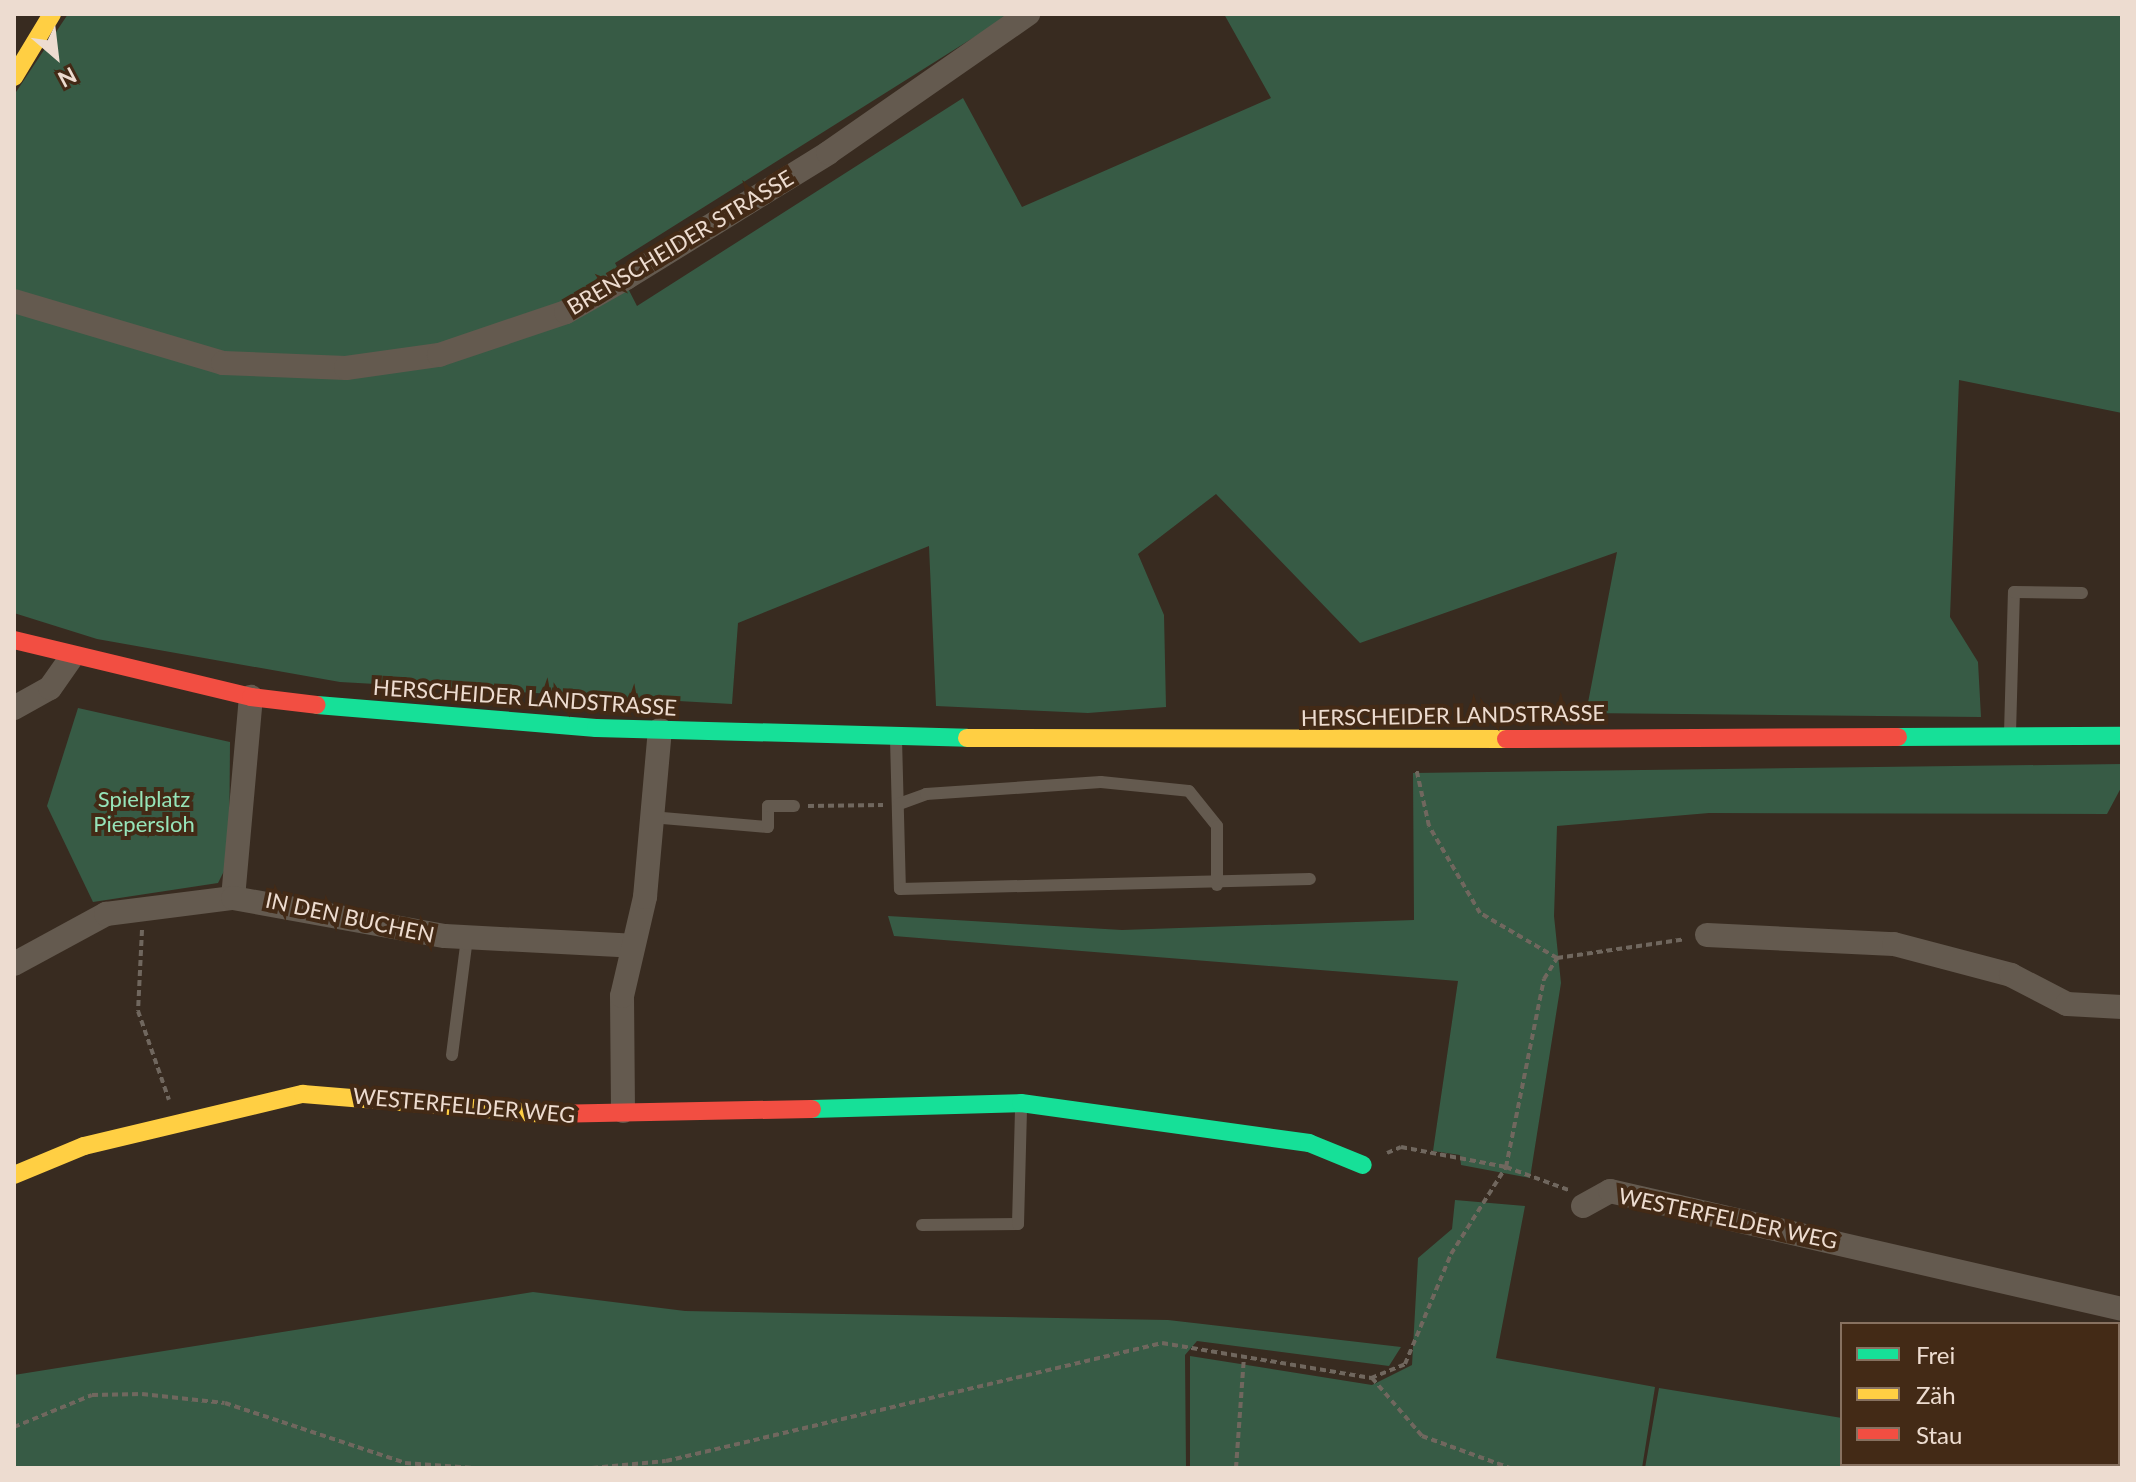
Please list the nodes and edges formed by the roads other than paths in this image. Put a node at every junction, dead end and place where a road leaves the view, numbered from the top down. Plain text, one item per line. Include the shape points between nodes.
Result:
1 (52, 14) edge
2 (1028, 14) edge
3 (14, 77) edge
4 (14, 301) edge
5 (2082, 593) dead end
6 (14, 640) edge
7 (70, 659) junction
8 (251, 697) junction
9 (14, 708) edge
10 (660, 730) junction
11 (2010, 733) junction
12 (896, 736) junction
13 (2122, 736) edge
14 (899, 804) junction
15 (794, 806) road end
16 (651, 817) junction
17 (1310, 879) dead end
18 (1217, 885) junction
19 (233, 898) junction
20 (1707, 935) road end
21 (467, 938) junction
22 (633, 946) junction
23 (14, 964) edge
24 (2122, 1007) edge
25 (452, 1055) dead end
26 (1021, 1103) junction
27 (623, 1111) junction
28 (1363, 1165) road end
29 (16, 1169) edge
30 (1583, 1206) road end
31 (922, 1225) dead end
32 (2122, 1309) edge

1 - 3 main road
2 - 4 street, BRENSCHEIDER STRASSE via 828,153 626,278 566,312 439,355 346,368 223,363
5 - 11 lane via 2014,592
6 - 7 main road, HERSCHEIDER LANDSTRASSE
7 - 8 main road, HERSCHEIDER LANDSTRASSE
7 - 9 street via 50,688
8 - 10 main road, HERSCHEIDER LANDSTRASSE via 434,719
8 - 19 street, IN DEN BUCHEN
10 - 12 main road, HERSCHEIDER LANDSTRASSE
10 - 16 street
11 - 12 main road, HERSCHEIDER LANDSTRASSE via 1406,739
11 - 13 main road, HERSCHEIDER LANDSTRASSE
12 - 14 lane
14 - 18 lane via 926,794 1101,782 1189,791 1217,826
14 - 18 lane via 900,889
15 - 16 lane via 768,806 768,827
16 - 22 street
17 - 18 lane
19 - 21 street, IN DEN BUCHEN
19 - 23 street, IN DEN BUCHEN via 106,914
20 - 24 street via 1894,944 2011,975 2067,1004
21 - 22 street, IN DEN BUCHEN
21 - 25 lane, IN DEN BUCHEN
22 - 27 street via 622,996
26 - 27 main road, WESTERFELDER WEG
26 - 28 main road, WESTERFELDER WEG via 1294,1140
26 - 31 lane via 1018,1224
27 - 29 main road, WESTERFELDER WEG via 573,1116 303,1094 176,1121
30 - 32 street, WESTERFELDER WEG via 1610,1191

